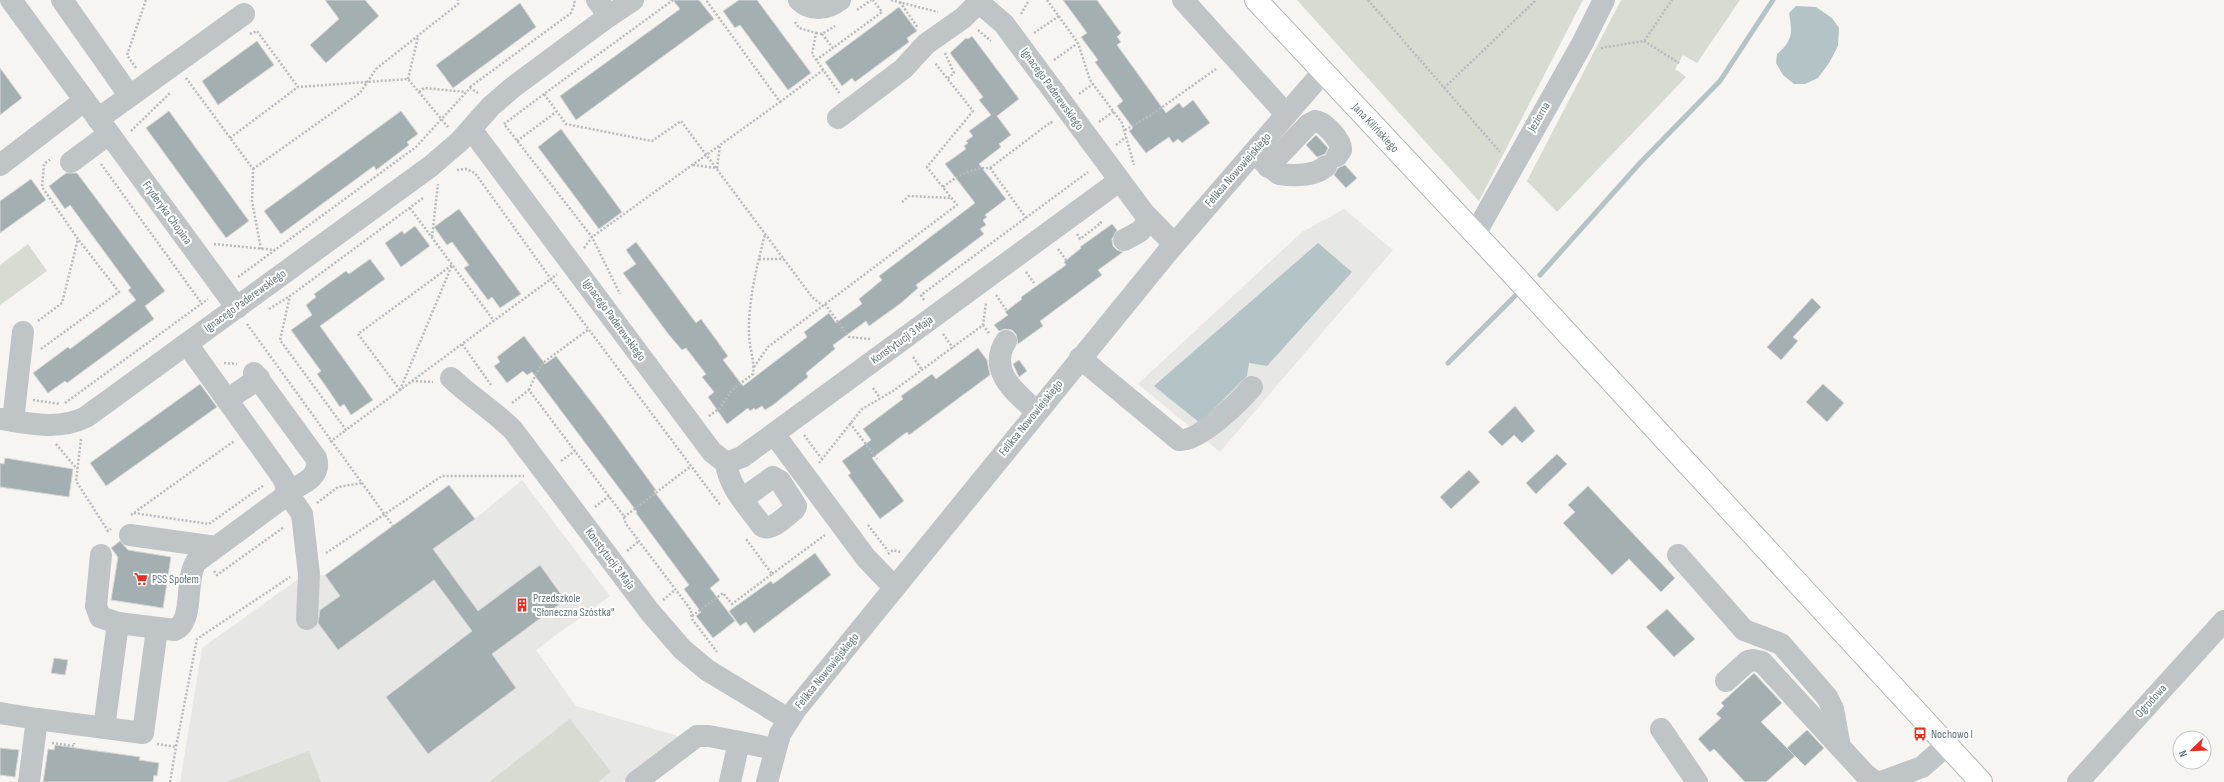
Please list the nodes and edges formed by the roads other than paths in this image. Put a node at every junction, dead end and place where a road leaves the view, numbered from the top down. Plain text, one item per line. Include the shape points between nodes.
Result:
1 (11, 0) edge
2 (62, 0) edge
3 (633, 0) edge
4 (840, 0) edge
5 (1183, 0) edge
6 (1256, 0) edge
7 (1604, 0) edge
8 (978, 1) edge
9 (603, 8) edge
10 (795, 8) edge
11 (244, 24) road end
12 (1323, 72) junction
13 (129, 96) junction
14 (84, 101) junction
15 (1286, 114) junction
16 (838, 118) dead end
17 (103, 127) junction
18 (471, 129) junction
19 (63, 159) road end
20 (1261, 160) junction
21 (1, 162) edge
22 (1118, 180) junction
23 (1150, 221) junction
24 (1475, 234) junction
25 (1124, 240) dead end
26 (1174, 244) junction
27 (242, 316) junction
28 (23, 332) road end
29 (1006, 341) dead end
30 (187, 344) junction
31 (1080, 358) junction
32 (451, 378) dead end
33 (1252, 387) dead end
34 (227, 400) junction
35 (1036, 411) junction
36 (7, 420) edge
37 (774, 434) junction
38 (726, 463) junction
39 (284, 484) junction
40 (733, 504) road end
41 (124, 526) road end
42 (216, 547) junction
43 (101, 555) dead end
44 (1678, 556) dead end
45 (894, 587) junction
46 (307, 619) dead end
47 (2224, 621) edge
48 (118, 623) junction
49 (157, 629) junction
50 (1726, 681) dead end
51 (24, 719) edge
52 (788, 719) junction
53 (104, 728) junction
54 (1661, 729) dead end
55 (739, 742) junction
56 (1947, 745) junction
57 (1840, 746) junction
58 (775, 749) junction
59 (29, 782) edge
60 (636, 782) edge
61 (730, 782) edge
62 (767, 782) edge
63 (1697, 782) edge
64 (1875, 782) edge
65 (1881, 782) edge
66 (1981, 782) edge
67 (2078, 782) edge

1 - 14 street, Fryderyka Chopina
2 - 13 street
3 - 9 street, Ignacego Paderewskiego
4 - 10 street via 820,8
5 - 15 street
6 - 12 main road, Jana Kilińskiego
7 - 24 street, Jeziorna
8 - 16 street, Ignacego Paderewskiego via 963,18 926,44 903,69
8 - 22 street, Ignacego Paderewskiego via 998,17 1014,36
9 - 18 street, Ignacego Paderewskiego via 491,106
11 - 13 street
12 - 15 street, Feliksa Nowowiejskiego
12 - 24 main road, Jana Kilińskiego
13 - 17 street
14 - 17 street, Fryderyka Chopina
14 - 21 street
15 - 20 street, Feliksa Nowowiejskiego
17 - 19 street via 90,148
17 - 27 street, Fryderyka Chopina
18 - 27 street, Ignacego Paderewskiego via 440,160
18 - 38 street, Ignacego Paderewskiego via 712,452
20 - 20 street via 1276,173 1284,175 1317,172 1331,161 1342,147 1323,125 1315,121
20 - 26 street, Feliksa Nowowiejskiego
22 - 23 street
22 - 37 street, Konstytucji 3 Maja
23 - 25 street via 1139,232
23 - 26 street
24 - 56 main road, Jana Kilińskiego
26 - 31 street, Feliksa Nowowiejskiego
27 - 30 street, Ignacego Paderewskiego via 216,323
28 - 36 street via 16,398
29 - 35 street via 999,362 1004,377 1018,395
30 - 34 street
30 - 36 street, Ignacego Paderewskiego via 78,420 54,425
31 - 33 street via 1179,440 1193,437 1216,421
31 - 35 street, Feliksa Nowowiejskiego
32 - 52 street, Konstytucji 3 Maja via 513,430 649,612 682,649 707,670
34 - 39 street
34 - 39 street via 256,375 313,453 318,463 314,474 304,483
35 - 45 street, Feliksa Nowowiejskiego
37 - 38 street via 742,457
37 - 45 street via 866,558
38 - 40 street
39 - 42 street via 280,500
39 - 46 street via 302,514 309,565
41 - 42 street
42 - 49 street via 196,562 192,570 183,625 172,631
43 - 48 street via 96,610 103,620
44 - 57 street via 1744,630 1781,644 1827,698 1833,709
45 - 52 street, Feliksa Nowowiejskiego
47 - 67 street, Ogrodowa
48 - 49 street
48 - 53 street
49 - 53 street via 143,734
50 - 57 street via 1748,661 1762,662
51 - 53 street
51 - 59 street
52 - 58 street, Feliksa Nowowiejskiego
54 - 63 street
55 - 58 street
55 - 60 street via 697,736
55 - 61 street
56 - 65 street via 1922,767
56 - 66 main road, Jana Kilińskiego
57 - 64 street
58 - 62 street, Feliksa Nowowiejskiego

